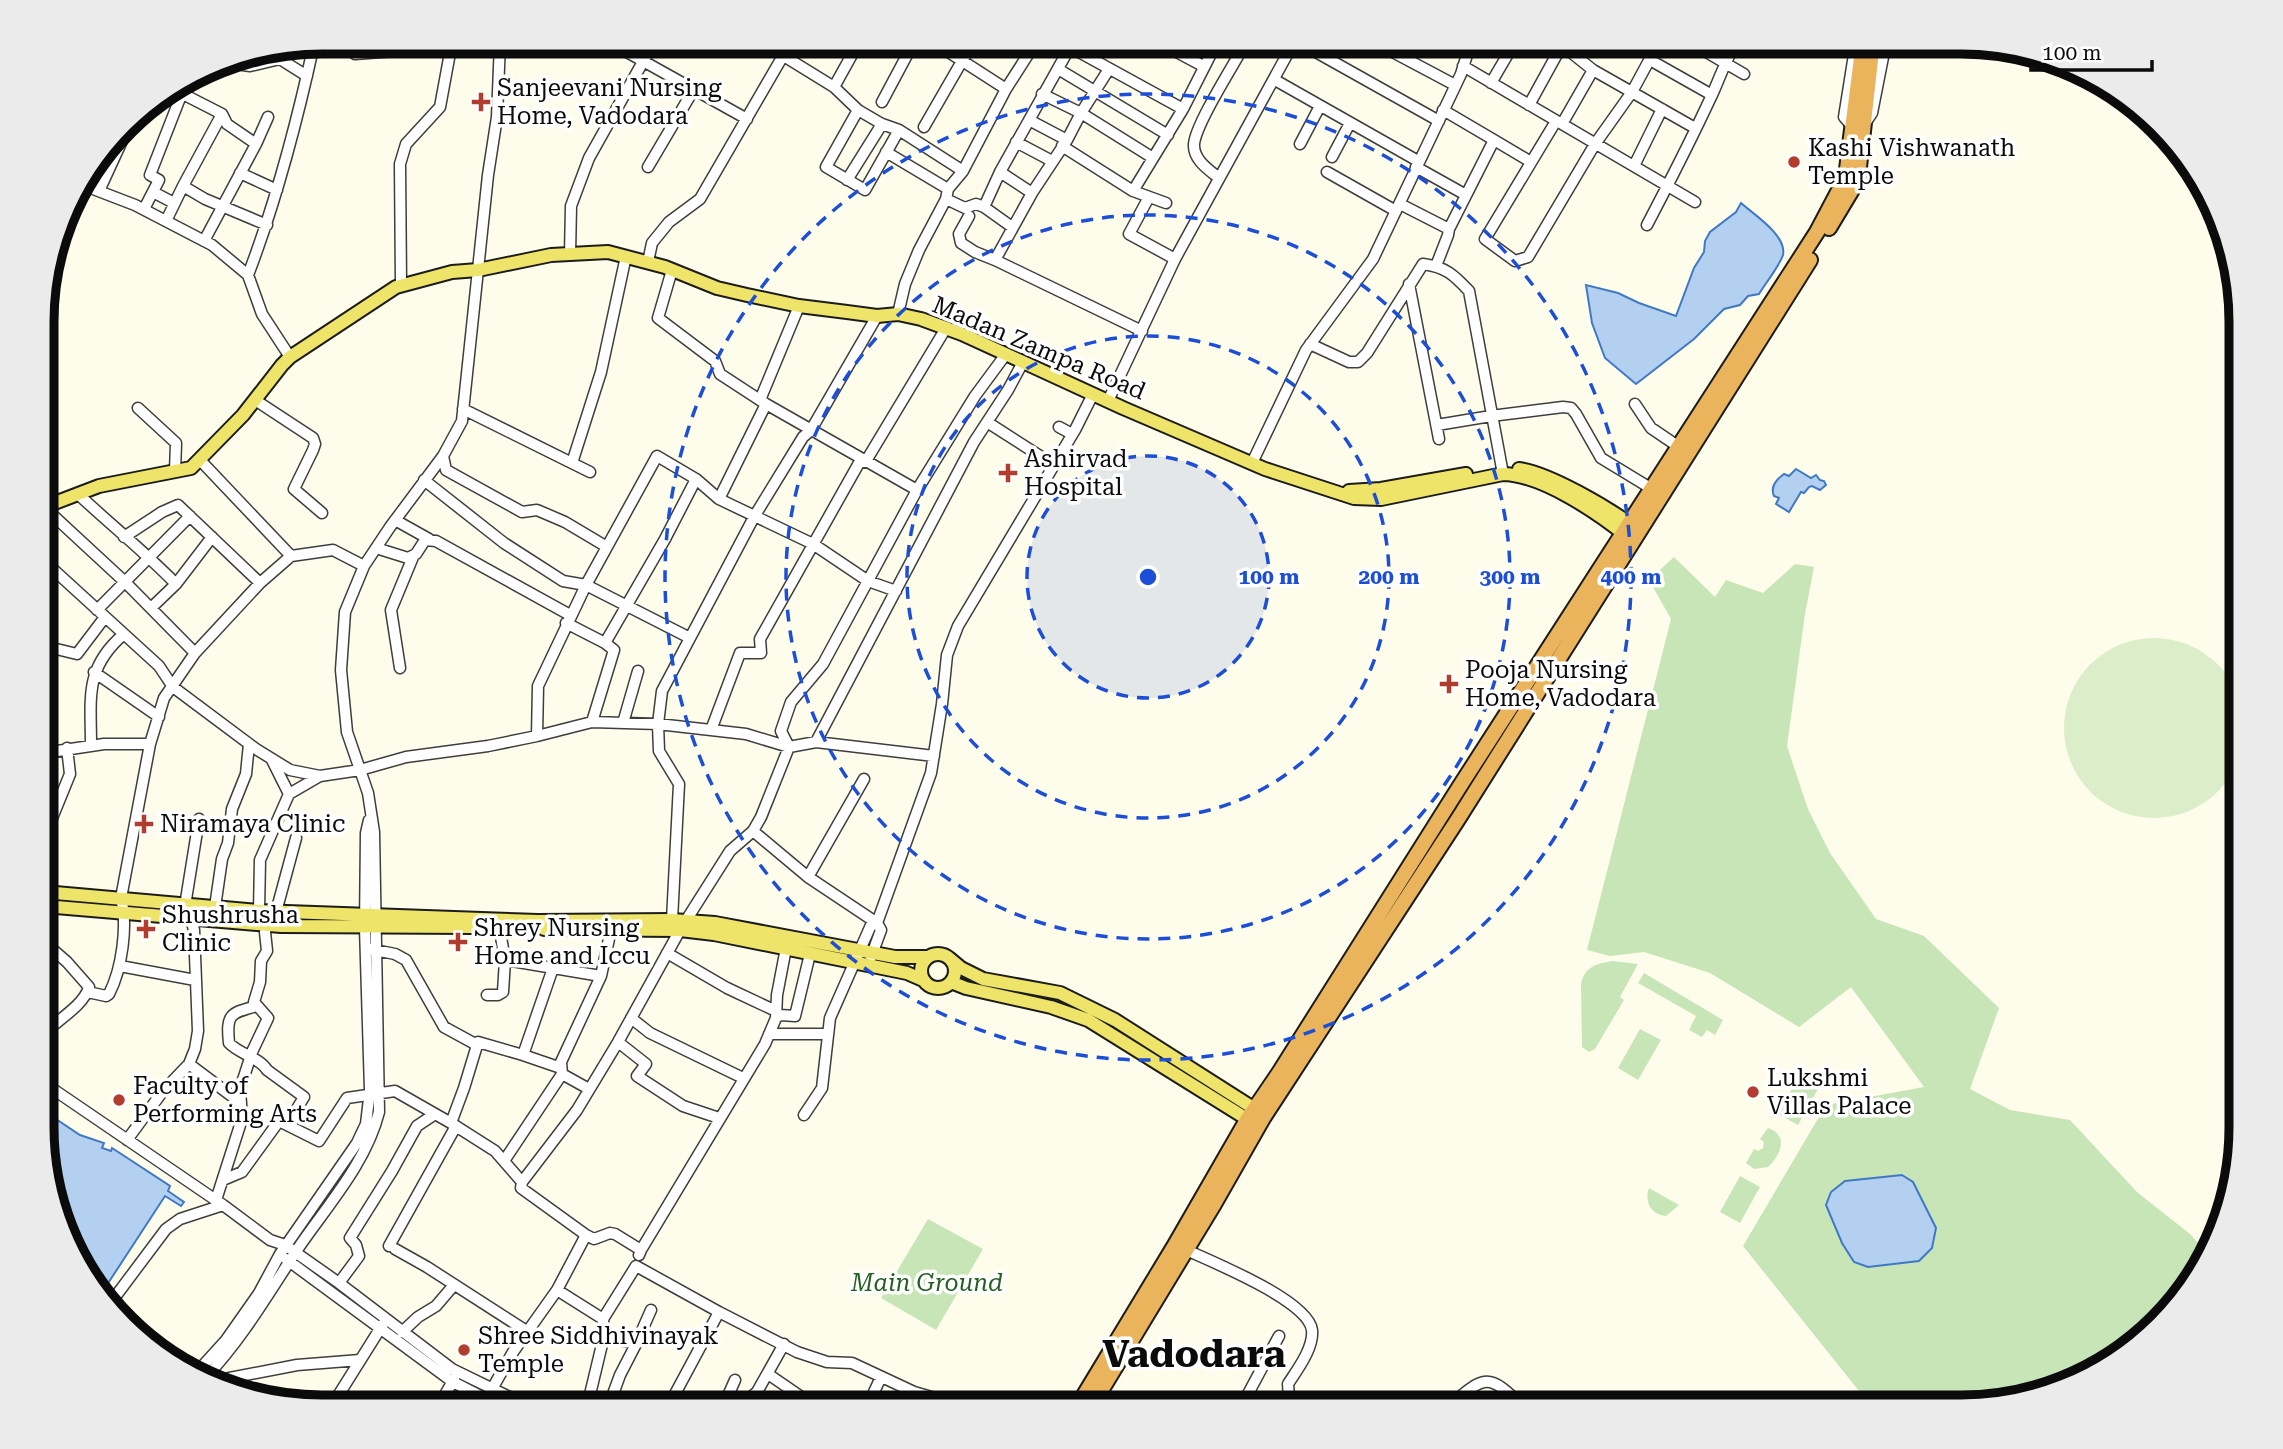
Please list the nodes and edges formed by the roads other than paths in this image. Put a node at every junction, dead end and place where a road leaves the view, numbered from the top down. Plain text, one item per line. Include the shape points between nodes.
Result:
1 (450, 54) edge
2 (500, 54) edge
3 (632, 54) edge
4 (647, 54) edge
5 (779, 54) edge
6 (785, 54) edge
7 (852, 54) edge
8 (908, 54) edge
9 (953, 54) edge
10 (965, 54) edge
11 (1028, 54) edge
12 (1064, 54) edge
13 (1083, 54) edge
14 (1180, 54) edge
15 (1210, 54) edge
16 (1239, 54) edge
17 (1289, 54) edge
18 (1318, 54) edge
19 (1397, 54) edge
20 (1466, 54) edge
21 (1509, 54) edge
22 (1558, 54) edge
23 (1575, 54) edge
24 (1653, 54) edge
25 (1710, 54) edge
26 (1729, 54) edge
27 (1854, 54) edge
28 (1864, 54) edge
29 (1869, 54) edge
30 (1884, 54) edge
31 (312, 55) edge
32 (284, 57) edge
33 (783, 57) junction
34 (269, 59) edge
35 (962, 59) junction
36 (643, 60) junction
37 (1650, 60) junction
38 (1724, 62) junction
39 (246, 65) edge
40 (1203, 66) junction
41 (1463, 66) junction
42 (1865, 67) junction
43 (1058, 69) junction
44 (1109, 69) junction
45 (1593, 70) junction
46 (1744, 74) dead end
47 (307, 76) junction
48 (1275, 80) junction
49 (1491, 83) junction
50 (1455, 85) junction
51 (834, 87) junction
52 (694, 89) junction
53 (1006, 89) junction
54 (1095, 91) junction
55 (1632, 92) junction
56 (182, 93) edge
57 (1042, 94) junction
58 (1712, 95) junction
59 (176, 97) edge
60 (882, 102) dead end
61 (1529, 105) junction
62 (1320, 106) junction
63 (1183, 109) junction
64 (1662, 109) junction
65 (858, 110) junction
66 (1443, 110) junction
67 (1081, 113) junction
68 (222, 114) junction
69 (268, 117) dead end
70 (747, 119) junction
71 (1029, 120) junction
72 (1438, 121) junction
73 (1559, 122) junction
74 (1350, 123) junction
75 (882, 124) junction
76 (924, 127) dead end
77 (1856, 127) junction
78 (1695, 128) junction
79 (899, 130) junction
80 (1168, 135) junction
81 (1494, 140) junction
82 (1016, 142) junction
83 (1064, 143) junction
84 (257, 144) junction
85 (1300, 144) dead end
86 (1595, 144) junction
87 (886, 152) junction
88 (112, 156) edge
89 (1332, 157) dead end
90 (1153, 158) junction
91 (1052, 161) junction
92 (1531, 162) junction
93 (1417, 164) junction
94 (1633, 166) junction
95 (648, 167) dead end
96 (963, 171) junction
97 (1327, 172) dead end
98 (240, 173) junction
99 (1000, 173) junction
100 (1219, 178) junction
101 (847, 180) junction
102 (183, 186) junction
103 (1667, 186) junction
104 (90, 189) edge
105 (277, 190) junction
106 (99, 191) junction
107 (1133, 191) junction
108 (153, 192) junction
109 (1032, 193) junction
110 (947, 194) junction
111 (1466, 195) junction
112 (1149, 197) junction
113 (1695, 202) dead end
114 (174, 203) junction
115 (1166, 203) dead end
116 (223, 205) junction
117 (984, 207) junction
118 (1398, 207) junction
119 (144, 209) junction
120 (968, 216) dead end
121 (166, 221) junction
122 (267, 225) junction
123 (1647, 225) dead end
124 (1012, 227) junction
125 (1449, 229) junction
126 (204, 241) junction
127 (570, 254) junction
128 (626, 256) junction
129 (995, 260) junction
130 (1175, 260) junction
131 (648, 262) junction
132 (478, 266) junction
133 (1436, 266) junction
134 (673, 270) junction
135 (248, 275) junction
136 (1409, 284) junction
137 (401, 285) junction
138 (799, 306) junction
139 (898, 314) junction
140 (877, 316) junction
141 (946, 328) junction
142 (1142, 331) junction
143 (1310, 344) junction
144 (1006, 354) junction
145 (290, 357) junction
146 (1023, 362) junction
147 (1093, 394) junction
148 (255, 400) junction
149 (1108, 401) junction
150 (763, 402) junction
151 (1635, 404) dead end
152 (138, 408) dead end
153 (463, 409) junction
154 (1491, 416) junction
155 (987, 422) junction
156 (1437, 425) junction
157 (1059, 427) dead end
158 (811, 430) junction
159 (1072, 434) junction
160 (1438, 439) dead end
161 (1679, 447) junction
162 (443, 456) junction
163 (200, 460) junction
164 (866, 461) junction
165 (572, 463) junction
166 (1252, 463) junction
167 (1054, 464) junction
168 (175, 471) junction
169 (1502, 471) junction
170 (590, 472) dead end
171 (696, 479) junction
172 (424, 480) junction
173 (1652, 489) junction
174 (917, 490) junction
175 (79, 495) junction
176 (719, 499) junction
177 (54, 504) edge
178 (321, 513) dead end
179 (54, 516) edge
180 (190, 516) junction
181 (754, 517) junction
182 (395, 520) junction
183 (1631, 532) junction
184 (124, 537) junction
185 (212, 537) junction
186 (429, 539) junction
187 (813, 544) junction
188 (607, 547) junction
189 (376, 548) junction
190 (291, 556) junction
191 (150, 557) junction
192 (412, 557) junction
193 (364, 566) junction
194 (54, 570) edge
195 (57, 573) junction
196 (54, 576) edge
197 (869, 581) junction
198 (125, 582) junction
199 (260, 583) junction
200 (176, 584) junction
201 (586, 584) junction
202 (896, 591) junction
203 (626, 605) junction
204 (151, 608) junction
205 (101, 613) junction
206 (568, 619) junction
207 (124, 634) junction
208 (690, 638) junction
209 (605, 643) junction
210 (54, 648) edge
211 (195, 653) junction
212 (400, 668) dead end
213 (638, 671) dead end
214 (94, 672) junction
215 (173, 687) junction
216 (159, 717) junction
217 (592, 722) junction
218 (623, 723) junction
219 (658, 724) junction
220 (711, 730) junction
221 (537, 736) junction
222 (816, 742) junction
223 (150, 744) junction
224 (249, 744) junction
225 (91, 746) junction
226 (789, 747) junction
227 (67, 748) junction
228 (54, 750) edge
229 (934, 755) junction
230 (271, 759) junction
231 (360, 770) junction
232 (320, 776) junction
233 (864, 779) dead end
234 (289, 794) junction
235 (54, 813) edge
236 (199, 819) dead end
237 (753, 831) junction
238 (296, 838) dead end
239 (808, 877) junction
240 (54, 893) edge
241 (121, 898) junction
242 (184, 903) junction
243 (215, 906) junction
244 (54, 907) edge
245 (276, 912) junction
246 (124, 914) junction
247 (254, 915) junction
248 (188, 918) junction
249 (370, 921) junction
250 (877, 923) junction
251 (498, 924) junction
252 (679, 924) junction
253 (271, 925) junction
254 (612, 926) junction
255 (786, 948) junction
256 (371, 949) junction
257 (54, 951) edge
258 (667, 953) junction
259 (872, 953) junction
260 (810, 954) junction
261 (856, 956) junction
262 (926, 957) junction
263 (949, 958) junction
264 (505, 960) junction
265 (120, 966) junction
266 (867, 966) junction
267 (553, 968) junction
268 (601, 976) junction
269 (195, 980) junction
270 (923, 980) junction
271 (951, 982) junction
272 (88, 992) junction
273 (487, 995) dead end
274 (257, 1006) junction
275 (776, 1014) junction
276 (631, 1018) junction
277 (54, 1023) edge
278 (769, 1034) junction
279 (828, 1034) junction
280 (618, 1042) junction
281 (477, 1045) junction
282 (523, 1055) junction
283 (250, 1057) junction
284 (188, 1064) junction
285 (562, 1071) junction
286 (743, 1078) junction
287 (589, 1089) junction
288 (54, 1090) edge
289 (375, 1093) junction
290 (241, 1103) junction
291 (435, 1114) junction
292 (804, 1115) dead end
293 (719, 1118) junction
294 (1256, 1118) junction
295 (453, 1124) junction
296 (287, 1125) junction
297 (127, 1140) junction
298 (504, 1161) junction
299 (223, 1180) junction
300 (522, 1182) junction
301 (220, 1203) junction
302 (586, 1235) junction
303 (1181, 1248) junction
304 (282, 1249) junction
305 (641, 1250) junction
306 (292, 1257) junction
307 (636, 1266) junction
308 (339, 1283) junction
309 (454, 1285) junction
310 (557, 1290) junction
311 (115, 1296) edge
312 (651, 1310) dead end
313 (719, 1312) junction
314 (386, 1319) junction
315 (603, 1319) junction
316 (379, 1329) junction
317 (402, 1332) junction
318 (528, 1332) junction
319 (604, 1336) junction
320 (1279, 1336) dead end
321 (636, 1344) junction
322 (784, 1345) junction
323 (360, 1360) junction
324 (203, 1366) edge
325 (212, 1370) edge
326 (768, 1374) junction
327 (455, 1377) junction
328 (881, 1377) junction
329 (229, 1378) edge
330 (735, 1380) dead end
331 (492, 1389) junction
332 (338, 1395) edge
333 (448, 1395) edge
334 (483, 1395) edge
335 (505, 1395) edge
336 (589, 1395) edge
337 (613, 1395) edge
338 (674, 1395) edge
339 (729, 1395) edge
340 (753, 1395) edge
341 (799, 1395) edge
342 (873, 1395) edge
343 (920, 1395) edge
344 (1085, 1395) edge
345 (1098, 1395) edge
346 (1247, 1395) edge
347 (1288, 1395) edge
348 (1463, 1395) edge
349 (1510, 1395) edge

1 - 137 street via 440,107 406,144 400,164
2 - 132 street via 497,117
3 - 36 street
4 - 36 street
5 - 33 street
6 - 33 street
7 - 51 street
8 - 60 street
9 - 35 street
10 - 35 street
11 - 53 street
12 - 43 street
13 - 44 street
14 - 40 street
15 - 40 street
16 - 100 street via 1194,145 1198,159
17 - 48 street
18 - 72 street
19 - 50 street
20 - 41 street
21 - 49 street
22 - 61 street
23 - 45 street
24 - 37 street
25 - 38 street
26 - 38 street
27 - 77 street via 1844,117
28 - 42 highway
29 - 42 highway
30 - 77 street via 1872,113
31 - 47 street
32 - 47 street
33 - 51 street
33 - 70 street
34 - 39 street
35 - 53 street
35 - 76 street
36 - 52 street
36 - 127 street via 589,158 575,194
37 - 55 street
37 - 58 street
38 - 46 street
38 - 58 street
40 - 63 street
41 - 49 street
41 - 50 street
42 - 77 highway
43 - 54 street
43 - 57 street
44 - 54 street
44 - 63 street
45 - 55 street
45 - 73 street
47 - 105 street
48 - 62 street
48 - 100 street
49 - 61 street
50 - 66 street
51 - 65 street
52 - 70 street
52 - 95 street
53 - 96 street
54 - 67 street
54 - 80 street
55 - 64 street
55 - 86 street
56 - 68 street
57 - 67 street
57 - 71 street
58 - 78 street
59 - 108 street via 150,175 159,180
61 - 73 street
62 - 74 street
62 - 85 street
63 - 80 street
64 - 78 street
64 - 94 street
65 - 75 street
65 - 101 street via 826,167
66 - 72 street
66 - 81 street
67 - 83 street
67 - 90 street
68 - 84 street via 227,124
68 - 102 street
69 - 84 street
70 - 131 street via 700,199 669,222 652,243
71 - 82 street
71 - 83 street
72 - 93 street
73 - 86 street
73 - 92 street
74 - 89 street
74 - 93 street
75 - 79 street
75 - 101 street
77 - 161 highway via 1844,183 1817,232
77 - 183 highway via 1858,176 1849,196 1762,338
78 - 103 street
79 - 87 street
79 - 96 street
80 - 90 street
81 - 92 street
81 - 111 street
82 - 91 street
82 - 99 street
83 - 91 street
83 - 107 street
84 - 98 street
86 - 92 street via 1528,257 1515,261 1485,239
86 - 94 street
87 - 101 street via 865,190
87 - 110 street
88 - 106 street
90 - 107 street
91 - 109 street
93 - 111 street
93 - 118 street
94 - 103 street
96 - 110 street
97 - 118 street
98 - 105 street
98 - 116 street
99 - 109 street
99 - 117 street
100 - 130 street
102 - 114 street
102 - 116 street
103 - 113 street
103 - 123 street
104 - 106 street
105 - 122 street
106 - 119 street
107 - 112 street
108 - 114 street
108 - 119 street
109 - 124 street
110 - 117 street via 968,209 976,204
110 - 139 street via 905,284
111 - 125 street
112 - 115 street
112 - 130 street via 1129,234
114 - 121 street
116 - 122 street
116 - 126 street
117 - 124 street
118 - 125 street
118 - 143 street via 1373,259
119 - 121 street
120 - 129 street via 959,234 961,243
121 - 126 street
122 - 135 street
124 - 129 street
125 - 133 street
126 - 135 street
127 - 128 main road, Madan Zampa Road
127 - 132 main road, Madan Zampa Road
128 - 131 main road, Madan Zampa Road
128 - 165 street via 601,372
129 - 142 street
130 - 142 street
131 - 134 main road, Madan Zampa Road
132 - 137 main road, Madan Zampa Road
132 - 153 street
133 - 136 street via 1423,264
133 - 154 street via 1453,274 1469,291
134 - 138 main road, Madan Zampa Road via 717,288
134 - 150 street via 658,318 715,361 720,374
135 - 145 street via 262,314
136 - 143 street via 1358,362
136 - 156 street
137 - 145 main road, Madan Zampa Road
138 - 140 main road, Madan Zampa Road
138 - 150 street
139 - 140 main road, Madan Zampa Road
139 - 141 main road, Madan Zampa Road
140 - 158 street
141 - 144 main road, Madan Zampa Road
141 - 164 street
142 - 149 street
143 - 166 street
144 - 146 main road, Madan Zampa Road
144 - 174 street
145 - 148 main road, Madan Zampa Road
146 - 147 main road, Madan Zampa Road
146 - 155 street
147 - 149 main road, Madan Zampa Road
147 - 159 street
148 - 163 main road, Madan Zampa Road
148 - 178 street via 313,439 313,450 294,489
149 - 166 main road, Madan Zampa Road
150 - 158 street
150 - 176 street
151 - 161 street via 1651,428
152 - 168 street via 176,443
153 - 162 street via 462,421
153 - 165 street
154 - 156 street
154 - 169 street
154 - 173 street via 1571,408 1601,458
155 - 167 street
155 - 202 street
156 - 160 street
157 - 159 street
158 - 164 street
158 - 181 street
159 - 167 street
161 - 173 highway
162 - 172 street
162 - 188 street via 446,470 522,512 537,510
163 - 168 main road, Madan Zampa Road via 191,468
163 - 190 street
164 - 174 street
164 - 187 street via 859,463
165 - 170 street
166 - 169 main road, Madan Zampa Road via 1335,493 1381,499
167 - 229 street via 958,626 947,655
168 - 175 main road, Madan Zampa Road via 99,486
169 - 183 main road, Madan Zampa Road via 1539,483
171 - 176 street
171 - 188 street via 657,457
171 - 203 street
172 - 182 street
172 - 201 street via 504,543 563,581
173 - 183 highway
174 - 197 street
175 - 177 main road, Madan Zampa Road
175 - 184 street
176 - 181 street
179 - 198 street
180 - 184 street via 178,505
180 - 185 street
180 - 191 street
181 - 187 street
181 - 208 street
182 - 186 street
182 - 189 street
183 - 294 highway via 1453,797 1279,1073
184 - 191 street
185 - 199 street
185 - 200 street
186 - 192 street
186 - 206 street
187 - 197 street
187 - 220 street via 760,639 761,653 740,653
188 - 201 street
189 - 192 street
189 - 193 street
190 - 193 street via 333,550
190 - 199 street
191 - 198 street
191 - 200 street
192 - 212 street via 391,610
193 - 231 street via 345,612 341,670 346,732
194 - 195 street
195 - 196 street
195 - 205 street
197 - 202 street
197 - 226 street via 822,664 791,702 781,732
198 - 204 street
198 - 205 street
199 - 211 street
200 - 204 street
201 - 203 street
201 - 206 street
202 - 222 street
203 - 208 street
203 - 209 street
204 - 211 street
205 - 207 street
205 - 210 street via 77,654
206 - 209 street
206 - 221 street via 538,685
207 - 214 street via 109,646
207 - 215 street via 159,666
208 - 219 street via 662,691
209 - 217 street via 614,650
211 - 215 street
213 - 218 street
214 - 216 street
214 - 225 street
215 - 216 street via 164,698
215 - 224 street
216 - 223 street
217 - 218 street
217 - 221 street
218 - 219 street
219 - 220 street
219 - 252 street via 659,751 679,784
220 - 226 street via 746,734
221 - 231 street via 406,757
222 - 226 street
222 - 229 street
223 - 225 street
223 - 241 street
224 - 230 street
224 - 243 street
225 - 227 street
226 - 237 street
227 - 228 street
227 - 235 street via 70,774
229 - 250 street
230 - 232 street via 290,770
230 - 234 street
231 - 232 street
231 - 249 street via 370,813 366,833
232 - 234 street
233 - 239 street
234 - 247 street via 260,860
236 - 242 street
237 - 239 street
237 - 252 street via 730,851
238 - 245 street
239 - 250 street
240 - 241 main road
241 - 242 main road
241 - 246 street
242 - 243 main road
242 - 248 street
243 - 247 main road
244 - 246 main road
245 - 247 main road
245 - 249 main road
245 - 253 main road
246 - 248 main road
246 - 265 street
247 - 248 main road
247 - 253 main road
248 - 269 street via 194,930
249 - 251 main road
249 - 253 main road
249 - 256 street
250 - 259 street via 881,930
250 - 261 street via 871,925
251 - 254 main road
251 - 264 street
252 - 254 main road
252 - 255 main road
252 - 258 street
252 - 261 main road via 715,923
253 - 274 street via 265,932 267,951 261,961
254 - 268 street
255 - 260 main road
255 - 275 street
256 - 281 street via 406,960 443,1027
256 - 289 street
257 - 272 street via 79,975
258 - 275 street
258 - 276 street
259 - 261 main road
259 - 262 main road
259 - 266 street
260 - 261 main road
260 - 275 street via 795,1016
261 - 266 main road
261 - 279 street
262 - 263 main road via 940,953
262 - 270 main road via 920,971
263 - 271 main road via 955,967
263 - 294 main road via 983,979 1060,993 1115,1020
264 - 267 street
264 - 273 street via 503,992
265 - 269 street
265 - 272 street via 109,994
266 - 270 main road
267 - 268 street
267 - 282 street
268 - 285 street via 561,1062
269 - 284 street via 198,1031
270 - 271 main road via 937,988
271 - 294 main road via 1088,1020
272 - 277 street
274 - 283 street via 268,1018
274 - 283 street via 235,1012 227,1029 229,1043
275 - 278 street
276 - 280 street
276 - 286 street via 650,1033
278 - 279 street
278 - 286 street
279 - 292 street via 822,1088
280 - 287 street
280 - 293 street via 646,1063 637,1076 683,1106
281 - 282 street
281 - 295 street
282 - 285 street
283 - 290 street via 240,1089
283 - 296 street via 304,1097
284 - 290 street
284 - 297 street
285 - 287 street
285 - 298 street
286 - 293 street
287 - 300 street
288 - 297 street
289 - 291 street via 395,1091
289 - 296 street via 347,1098 319,1141
289 - 304 street via 357,1143
289 - 306 street via 379,1112 369,1140
290 - 299 street via 242,1119
291 - 295 street
291 - 308 street via 417,1126 350,1238 359,1256
293 - 305 street
294 - 303 highway
295 - 298 street
295 - 309 street via 392,1248
296 - 299 street via 279,1121 242,1172
297 - 301 street
298 - 300 street
299 - 301 street
300 - 302 street via 521,1188
301 - 304 street
301 - 311 street via 166,1229
302 - 305 street via 594,1239 610,1233
302 - 310 street
303 - 344 highway
303 - 345 highway
303 - 347 street via 1271,1291 1308,1318 1312,1338 1288,1384
304 - 306 street
304 - 324 street via 259,1293
305 - 307 street
306 - 308 street
306 - 316 street
306 - 325 street
307 - 313 street
307 - 315 street
308 - 314 street
309 - 317 street via 436,1306
309 - 318 street
310 - 315 street
310 - 318 street
312 - 321 street
313 - 322 street
313 - 338 street
314 - 316 street
314 - 317 street
315 - 319 street
316 - 323 street
316 - 327 street
317 - 327 street
318 - 331 street
319 - 321 street
319 - 336 street
320 - 346 street
321 - 337 street
322 - 326 street
322 - 328 street via 827,1362 852,1363
323 - 329 street via 297,1365
323 - 332 street
326 - 340 street
326 - 341 street
327 - 331 street
327 - 333 street
327 - 334 street
328 - 342 street
328 - 343 street
330 - 339 street
331 - 335 street
348 - 349 street via 1491,1381

